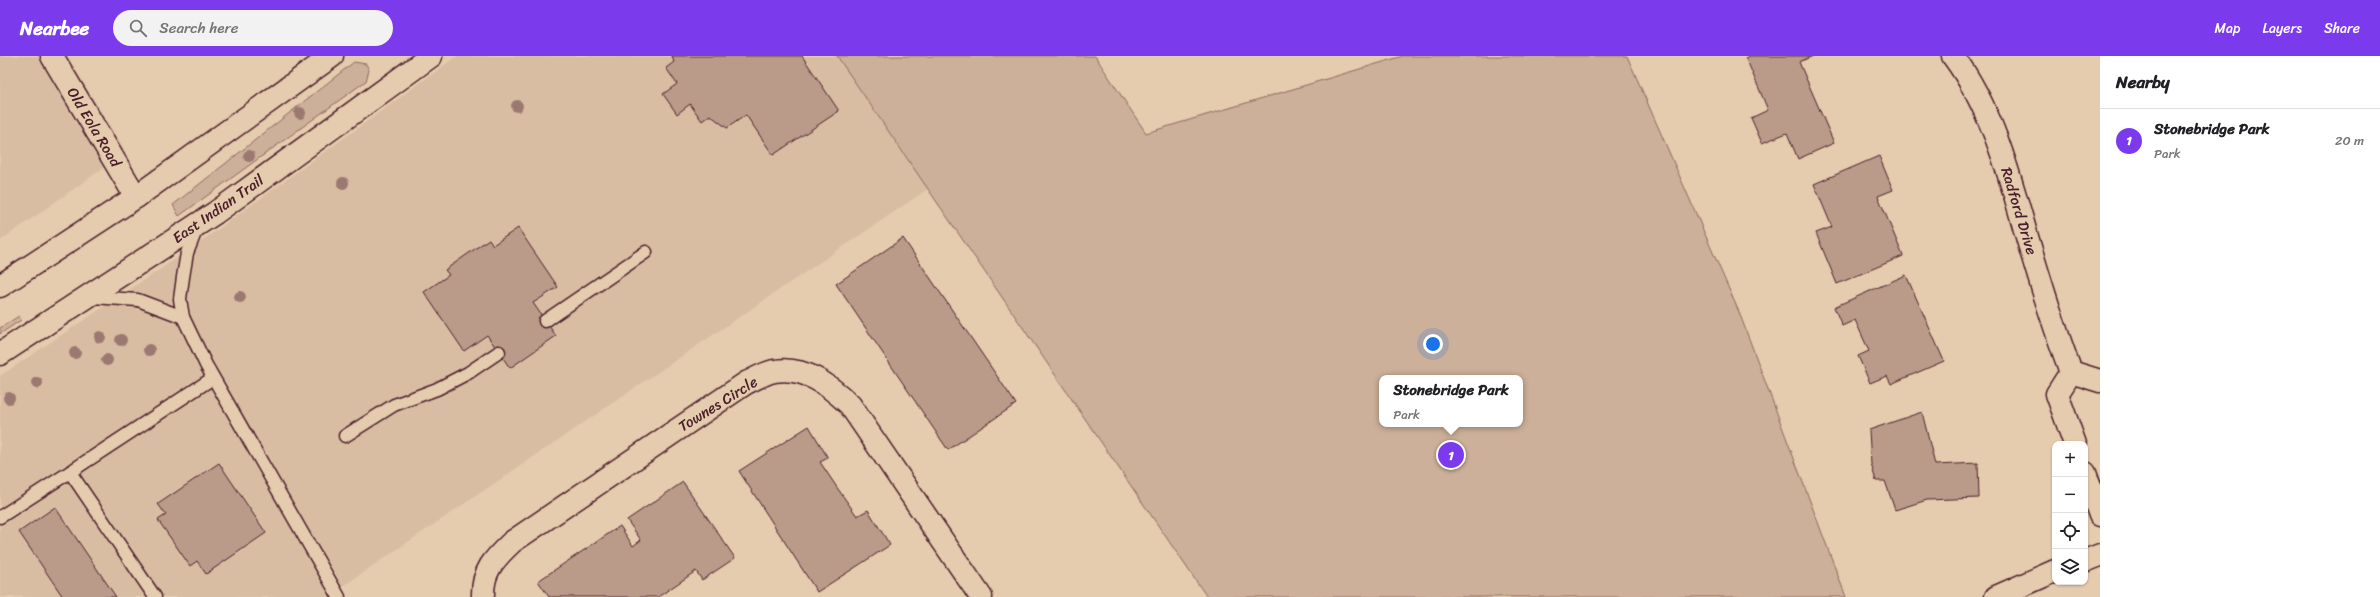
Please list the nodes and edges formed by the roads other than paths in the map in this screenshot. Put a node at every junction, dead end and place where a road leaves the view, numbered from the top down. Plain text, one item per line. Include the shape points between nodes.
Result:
1 (52, 56) edge
2 (332, 56) edge
3 (431, 56) edge
4 (1953, 56) edge
5 (136, 197) junction
6 (198, 224) junction
7 (646, 252) dead end
8 (0, 286) edge
9 (86, 297) junction
10 (182, 317) junction
11 (545, 321) dead end
12 (499, 352) dead end
13 (0, 354) edge
14 (2071, 372) junction
15 (214, 378) junction
16 (2100, 381) edge
17 (345, 436) dead end
18 (2074, 441) edge
19 (70, 472) junction
20 (2086, 477) edge
21 (2100, 515) edge
22 (0, 517) edge
23 (2100, 555) edge
24 (2088, 560) edge
25 (2052, 572) edge
26 (155, 597) edge
27 (339, 597) edge
28 (483, 597) edge
29 (981, 597) edge
30 (1996, 597) edge

1 - 5 street, Old Eola Road
2 - 5 street
3 - 6 street, East Indian Trail
4 - 14 street, Radford Drive via 1993,128 2008,170 2052,322
5 - 8 street
6 - 9 street, East Indian Trail
6 - 10 lane via 187,253 180,299
7 - 11 lane
9 - 10 lane via 138,300
9 - 13 street, East Indian Trail
10 - 15 lane
12 - 17 lane via 468,373 437,389 394,405
14 - 16 street
14 - 18 street via 2057,394
15 - 19 lane
15 - 27 lane
19 - 22 lane
19 - 26 lane
20 - 21 street
23 - 24 street
25 - 30 street
28 - 29 street, Townes Circle via 482,582 494,560 512,542 746,383 776,371 802,372 829,385 850,405

